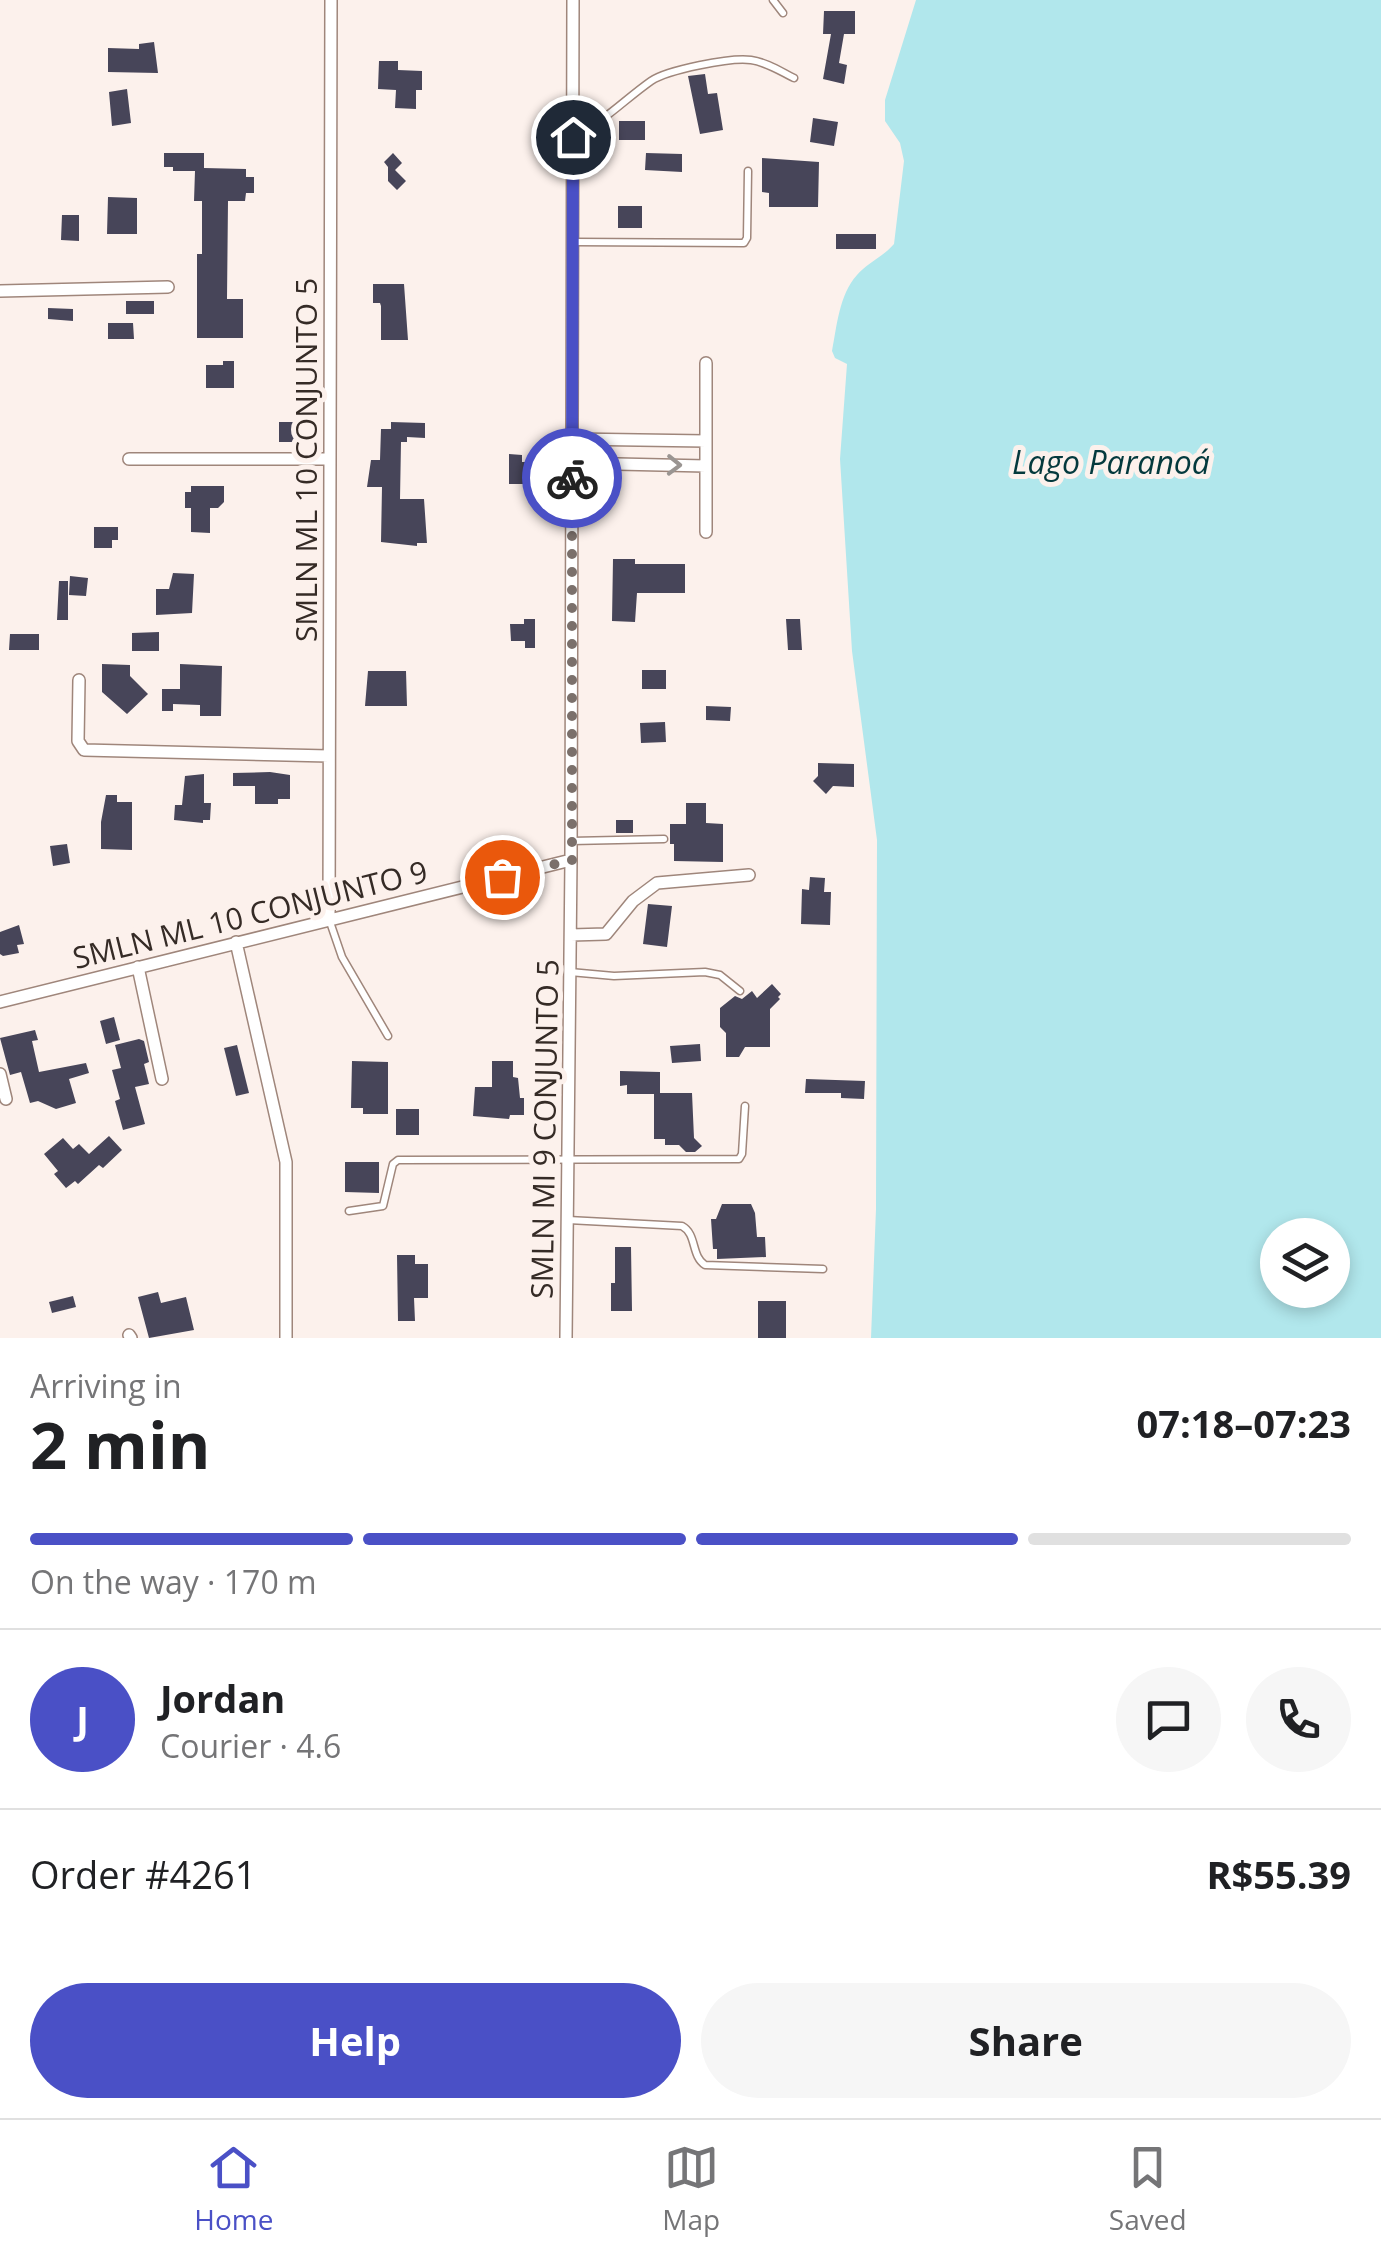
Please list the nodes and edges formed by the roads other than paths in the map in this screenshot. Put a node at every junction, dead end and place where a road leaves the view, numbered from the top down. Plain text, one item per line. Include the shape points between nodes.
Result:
1 (331, 0) edge
2 (573, 0) edge
3 (773, 0) edge
4 (784, 13) dead end
5 (794, 78) dead end
6 (573, 137) junction
7 (748, 171) dead end
8 (572, 242) junction
9 (168, 287) dead end
10 (0, 292) edge
11 (706, 363) dead end
12 (572, 439) junction
13 (706, 441) junction
14 (129, 458) dead end
15 (330, 459) junction
16 (572, 463) junction
17 (706, 466) junction
18 (706, 532) dead end
19 (80, 680) dead end
20 (329, 756) junction
21 (664, 840) dead end
22 (570, 841) junction
23 (572, 860) junction
24 (749, 875) dead end
25 (329, 919) junction
26 (570, 935) junction
27 (236, 942) junction
28 (138, 967) junction
29 (570, 972) junction
30 (740, 991) dead end
31 (0, 1002) edge
32 (388, 1036) dead end
33 (0, 1074) edge
34 (162, 1079) dead end
35 (6, 1099) dead end
36 (745, 1106) dead end
37 (568, 1158) junction
38 (349, 1212) dead end
39 (568, 1220) junction
40 (823, 1269) dead end
41 (286, 1338) edge
42 (566, 1338) edge

1 - 15 street, SMLN ML 10 CONJUNTO 5
2 - 6 street, SMLN MI 9 CONJUNTO 5
3 - 4 lane
5 - 6 lane via 743,59 670,73
6 - 8 street, SMLN MI 9 CONJUNTO 5
7 - 8 lane via 744,243
8 - 12 street, SMLN MI 9 CONJUNTO 5
9 - 10 street
11 - 13 street
12 - 13 street
12 - 16 street, SMLN MI 9 CONJUNTO 5
13 - 17 street
14 - 15 street
15 - 20 street, SMLN ML 10 CONJUNTO 5
16 -> 17 street
16 - 22 street, SMLN MI 9 CONJUNTO 5
17 - 18 street
19 - 20 street via 78,741 84,750
20 - 25 street, SMLN ML 10 CONJUNTO 5
21 - 22 lane
22 - 23 street, SMLN MI 9 CONJUNTO 5
23 - 25 street, SMLN ML 10 CONJUNTO 9
23 - 26 street, SMLN MI 9 CONJUNTO 5
24 - 26 street via 657,884 606,934
25 - 27 street, SMLN ML 10 CONJUNTO 9
25 - 32 lane via 342,958
26 - 29 street, SMLN MI 9 CONJUNTO 5
27 - 28 street, SMLN ML 10 CONJUNTO 9
27 - 41 street via 286,1162
28 - 31 street, SMLN ML 10 CONJUNTO 9
28 - 34 street
29 - 30 lane via 705,972
29 - 37 street, SMLN MI 9 CONJUNTO 5
33 - 35 street
36 - 37 lane via 739,1159
37 - 38 lane via 398,1160 384,1206
37 - 39 street, SMLN MI 9 CONJUNTO 5
39 - 40 lane via 682,1226 705,1265
39 - 42 street, SMLN MI 9 CONJUNTO 5

